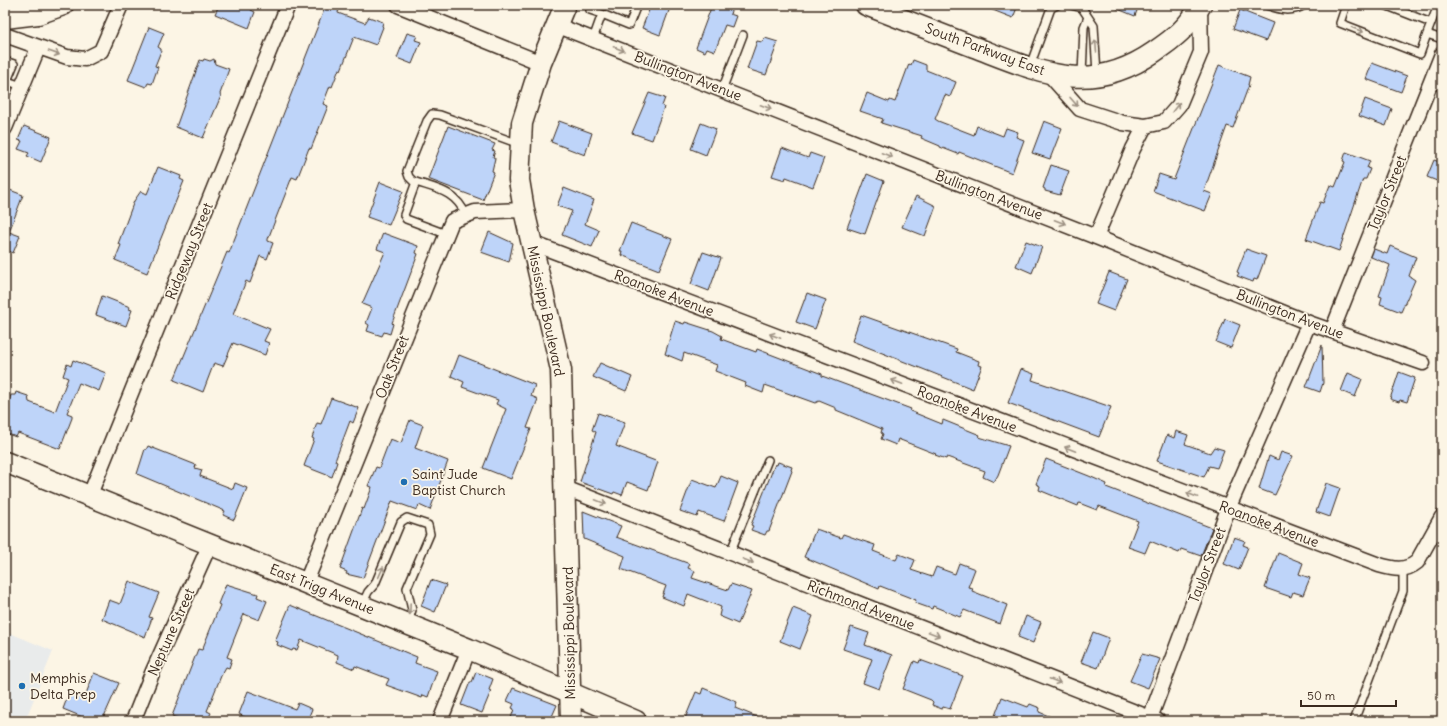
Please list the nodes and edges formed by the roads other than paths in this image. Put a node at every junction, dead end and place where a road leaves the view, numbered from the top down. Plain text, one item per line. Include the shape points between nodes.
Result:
1 (64, 5) edge
2 (121, 5) edge
3 (288, 5) edge
4 (398, 5) edge
5 (564, 5) edge
6 (592, 5) edge
7 (637, 5) edge
8 (866, 5) edge
9 (1057, 5) edge
10 (1071, 5) edge
11 (1200, 5) edge
12 (1266, 5) edge
13 (1305, 5) edge
14 (1346, 5) edge
15 (1385, 5) edge
16 (1438, 5) edge
17 (894, 10) edge
18 (602, 14) junction
19 (1088, 17) junction
20 (5, 18) edge
21 (1431, 23) junction
22 (556, 25) junction
23 (5, 34) edge
24 (1427, 34) junction
25 (743, 35) dead end
26 (593, 39) junction
27 (1442, 40) edge
28 (38, 48) junction
29 (1442, 54) edge
30 (5, 61) edge
31 (541, 63) junction
32 (1029, 68) junction
33 (1048, 73) junction
34 (1090, 77) junction
35 (6, 84) edge
36 (1436, 85) edge
37 (22, 86) junction
38 (722, 90) junction
39 (1145, 126) junction
40 (5, 128) edge
41 (521, 145) junction
42 (416, 182) junction
43 (524, 210) junction
44 (466, 215) junction
45 (446, 234) junction
46 (1096, 237) junction
47 (532, 243) junction
48 (1309, 323) junction
49 (1332, 332) junction
50 (1423, 363) dead end
51 (768, 460) dead end
52 (5, 462) edge
53 (565, 488) junction
54 (89, 497) junction
55 (1228, 509) junction
56 (1442, 517) edge
57 (210, 544) junction
58 (730, 553) junction
59 (1403, 569) junction
60 (306, 582) junction
61 (362, 605) junction
62 (408, 624) junction
63 (469, 649) junction
64 (571, 693) junction
65 (1152, 720) edge
66 (133, 721) edge
67 (440, 721) edge
68 (571, 721) edge
69 (636, 721) edge
70 (1354, 721) edge

1 - 20 main road via 38,14
28 -> 2 street via 67,57 85,59 102,51
3 - 54 street, Ridgeway Street
4 - 31 street
5 - 22 main road, Mississippi Boulevard
6 - 18 lane via 590,10
7 - 18 lane via 629,25
8 - 17 main road, South Parkway East
9 - 32 lane via 1051,8
10 - 19 lane via 1082,8
11 - 34 main road, South Parkway East via 1183,32 1152,54 1118,72
39 -> 11 street via 1164,122 1179,105 1201,52
12 - 13 lane via 1279,10 1295,11
14 -> 24 lane via 1340,23 1420,54
15 - 21 lane
16 - 21 lane
17 - 32 main road, South Parkway East
18 - 26 lane
19 - 34 lane via 1084,27
34 -> 19 lane via 1094,26
21 - 24 lane
22 - 26 street, Bullington Avenue
22 - 31 main road, Mississippi Boulevard
23 - 28 street
24 - 27 lane
25 - 38 lane
26 -> 38 street, Bullington Avenue
28 - 37 street
29 - 36 street, Taylor Street
30 - 35 lane via 14,64
31 - 41 main road, Mississippi Boulevard via 522,123
32 - 33 main road, South Parkway East
33 - 34 main road, South Parkway East
33 -> 39 street via 1080,109 1123,123
35 - 37 lane
36 - 49 street, Taylor Street
37 - 40 street
38 -> 46 street, Bullington Avenue
39 - 46 street
41 - 42 lane via 432,114 408,171 409,177
41 - 43 main road, Mississippi Boulevard via 519,180
42 - 44 lane via 452,195
42 - 45 lane via 404,215 406,219
43 - 44 street, Oak Street via 475,212
43 - 47 main road, Mississippi Boulevard
44 - 45 street, Oak Street via 452,221
45 - 60 street, Oak Street
46 - 48 street, Bullington Avenue
47 - 53 main road, Mississippi Boulevard via 561,370
55 -> 47 street, Roanoke Avenue
48 - 49 street, Bullington Avenue
48 - 55 street, Taylor Street
49 - 50 street, Bullington Avenue
51 - 58 lane
52 - 54 main road, East Trigg Avenue
53 -> 58 street, Richmond Avenue
53 - 64 main road, Mississippi Boulevard
54 - 57 main road, East Trigg Avenue
55 - 59 street, Roanoke Avenue via 1378,565
55 - 65 street, Taylor Street
56 - 59 street via 1417,562
57 - 60 main road, East Trigg Avenue
57 - 66 street, Neptune Street
58 -> 65 street, Richmond Avenue
59 - 70 lane via 1403,591
60 - 61 main road, East Trigg Avenue
61 - 62 main road, East Trigg Avenue
61 -> 62 lane via 368,592 376,584 401,522 408,518 428,525 430,534 407,588 412,610
62 - 63 main road, East Trigg Avenue
63 - 64 main road, East Trigg Avenue
63 - 67 street
64 - 68 main road, Mississippi Boulevard
64 - 69 main road, East Trigg Avenue

